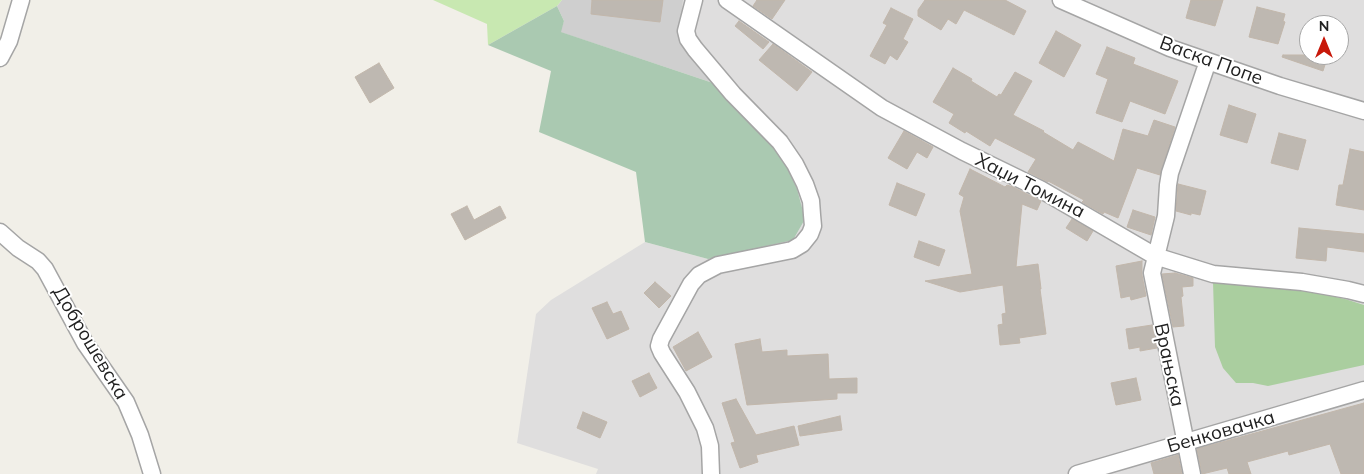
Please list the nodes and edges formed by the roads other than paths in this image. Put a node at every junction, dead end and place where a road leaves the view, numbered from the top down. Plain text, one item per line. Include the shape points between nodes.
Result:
1 (21, 0) edge
2 (694, 0) edge
3 (1061, 0) edge
4 (734, 2) edge
5 (0, 58) edge
6 (1208, 61) junction
7 (1364, 111) edge
8 (0, 232) edge
9 (1155, 256) junction
10 (1364, 294) edge
11 (1364, 390) edge
12 (1185, 442) junction
13 (152, 474) edge
14 (711, 474) edge
15 (1077, 474) edge
16 (1192, 474) edge

1 - 5 street via 9,41
2 - 14 street via 686,31 688,39 733,94 780,142 795,164 811,201 813,226 802,244 792,250 718,265 699,274 661,339 662,353 705,428 710,446
3 - 6 street, Васка Попе via 1170,48
4 - 9 street, Хаџи Томина via 882,108 1040,189
6 - 7 street, Васка Попе
6 - 9 street, Врањска via 1170,173 1166,216
8 - 13 street, Доброшевска via 45,269 85,343 130,409
9 - 10 street, Хаџи Томина via 1213,274 1302,282
9 - 12 street, Врањска via 1153,287
11 - 12 street, Бенковачка
12 - 15 street, Бенковачка
12 - 16 street, Врањска

